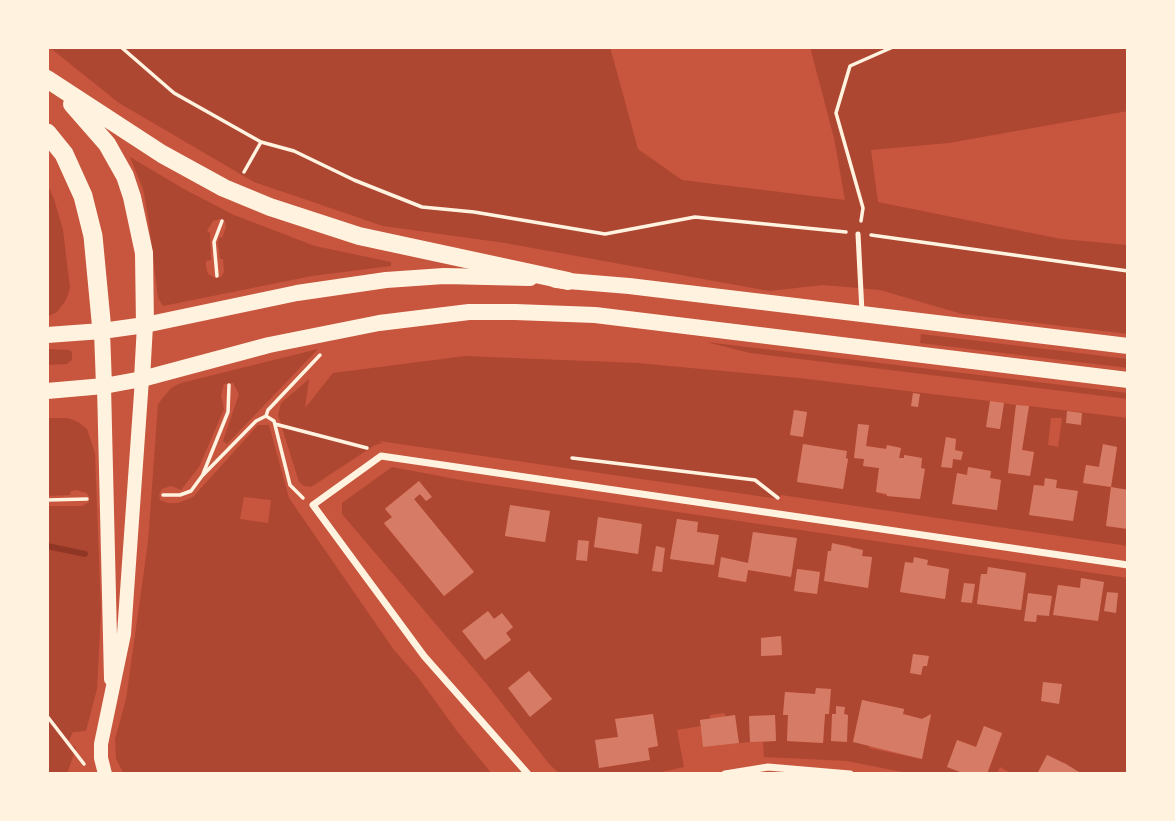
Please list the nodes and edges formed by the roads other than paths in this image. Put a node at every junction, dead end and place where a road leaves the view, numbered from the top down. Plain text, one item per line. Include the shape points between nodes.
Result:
1 (51, 82) edge
2 (47, 133) edge
3 (859, 234) road end
4 (568, 281) junction
5 (862, 316) junction
6 (145, 325) junction
7 (102, 331) junction
8 (47, 335) edge
9 (1128, 346) edge
10 (142, 379) junction
11 (1128, 380) edge
12 (104, 386) junction
13 (47, 391) edge
14 (1128, 565) edge
15 (111, 695) junction
16 (106, 774) edge
17 (528, 774) edge
18 (725, 774) edge
19 (850, 774) edge

1 - 4 highway via 162,154 270,207 359,236
1 - 6 highway via 94,128 125,176 144,253
2 - 7 highway via 64,154 83,195 93,236
3 - 5 lane
4 - 5 main road
4 - 6 main road via 471,276 386,279
5 - 9 main road
6 - 7 main road
6 - 10 main road
7 - 8 main road
7 - 12 main road
10 - 11 main road via 269,345 379,323 468,312 514,312 595,315
10 - 12 main road
10 - 15 main road via 124,634
12 - 13 main road
12 - 15 main road
14 - 17 street via 381,456 313,505 424,656
15 - 16 main road via 101,744
18 - 19 street via 768,767

